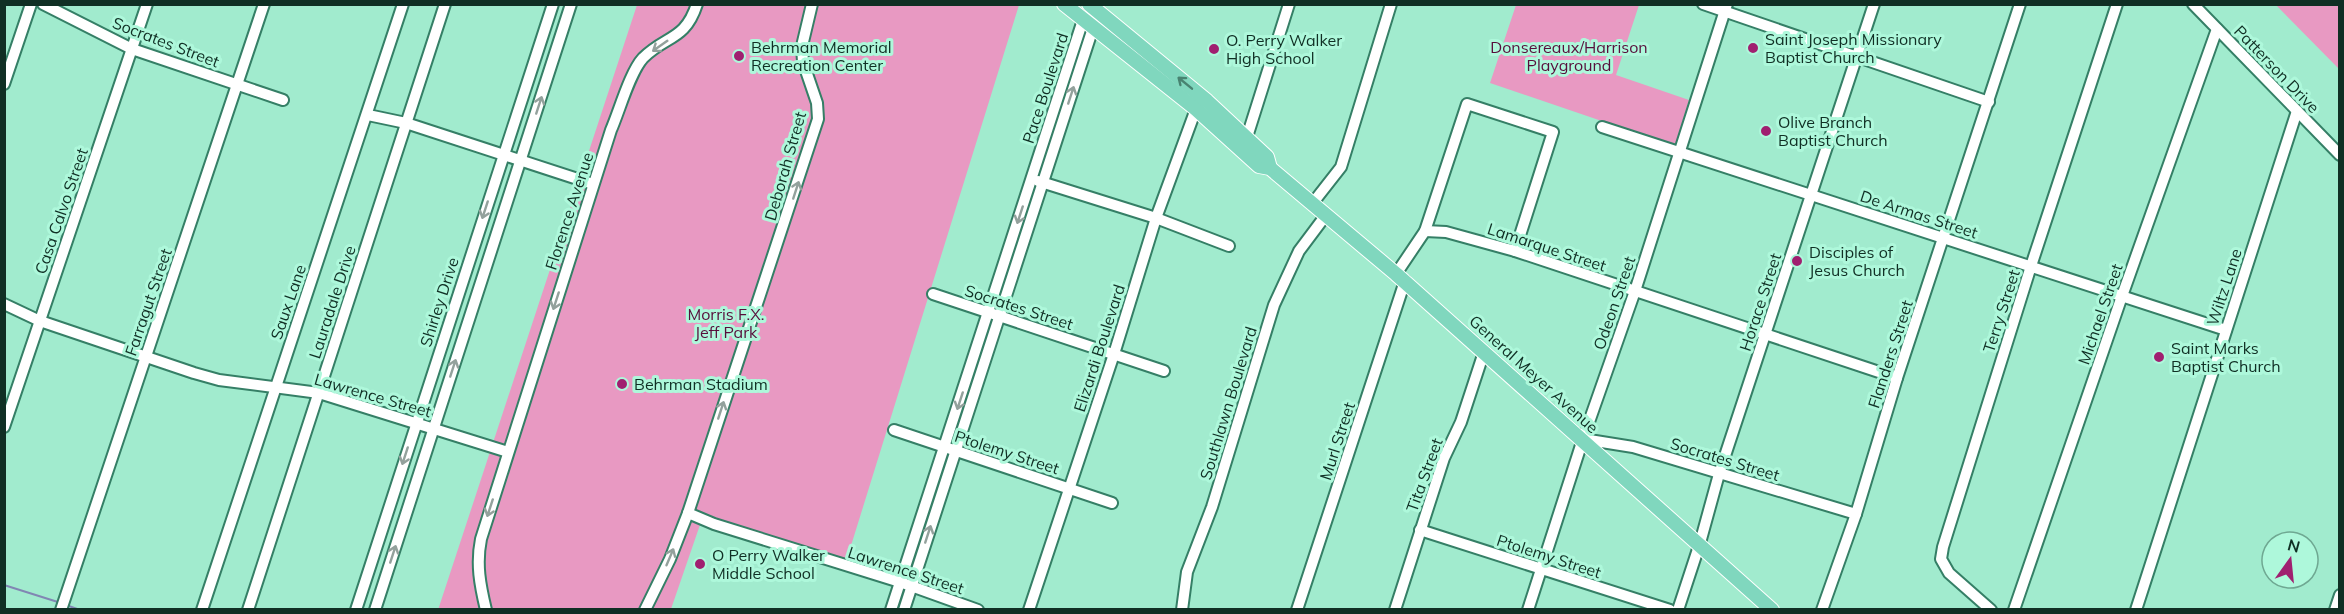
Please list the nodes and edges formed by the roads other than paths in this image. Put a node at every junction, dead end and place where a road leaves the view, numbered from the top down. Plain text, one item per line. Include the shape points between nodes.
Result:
1 (32, 4) edge
2 (43, 4) edge
3 (147, 4) edge
4 (264, 4) edge
5 (403, 4) edge
6 (445, 4) edge
7 (553, 4) edge
8 (572, 4) edge
9 (697, 4) edge
10 (812, 4) edge
11 (1064, 4) edge
12 (1289, 4) edge
13 (1391, 4) edge
14 (1703, 4) edge
15 (1874, 4) edge
16 (2020, 4) edge
17 (2117, 4) edge
18 (2193, 4) edge
19 (1091, 6) edge
20 (1726, 8) edge
21 (1088, 24) junction
22 (2217, 29) junction
23 (132, 48) junction
24 (1857, 57) junction
25 (4, 84) edge
26 (238, 84) junction
27 (283, 100) dead end
28 (1989, 102) junction
29 (1201, 105) junction
30 (2297, 111) junction
31 (368, 115) junction
32 (406, 123) junction
33 (1602, 127) dead end
34 (1242, 142) junction
35 (1679, 152) junction
36 (503, 155) junction
37 (2340, 155) edge
38 (521, 160) junction
39 (1032, 179) junction
40 (1043, 183) junction
41 (593, 184) junction
42 (1811, 195) junction
43 (1312, 204) junction
44 (1326, 215) junction
45 (1156, 218) junction
46 (1425, 231) junction
47 (1944, 238) junction
48 (1229, 246) dead end
49 (1515, 251) junction
50 (2031, 266) junction
51 (1400, 278) junction
52 (1635, 291) junction
53 (933, 294) dead end
54 (2122, 296) junction
55 (4, 304) edge
56 (988, 313) junction
57 (1000, 316) junction
58 (40, 321) junction
59 (2226, 330) junction
60 (1766, 335) junction
61 (1484, 352) junction
62 (1114, 354) junction
63 (146, 356) junction
64 (1164, 371) dead end
65 (1898, 378) junction
66 (274, 387) junction
67 (319, 393) junction
68 (415, 424) junction
69 (4, 427) edge
70 (434, 429) junction
71 (894, 430) dead end
72 (1583, 440) junction
73 (944, 448) junction
74 (508, 452) junction
75 (956, 452) junction
76 (1719, 474) junction
77 (1069, 488) junction
78 (1112, 503) dead end
79 (688, 513) junction
80 (1856, 514) junction
81 (1420, 530) junction
82 (1700, 543) junction
83 (1541, 570) junction
84 (900, 582) junction
85 (911, 586) junction
86 (2340, 595) edge
87 (62, 609) edge
88 (202, 609) edge
89 (248, 609) edge
90 (356, 609) edge
91 (375, 609) edge
92 (486, 609) edge
93 (645, 609) edge
94 (891, 609) edge
95 (904, 609) edge
96 (978, 609) edge
97 (1029, 609) edge
98 (1182, 609) edge
99 (1297, 609) edge
100 (1395, 609) edge
101 (1528, 609) edge
102 (1670, 609) edge
103 (1678, 609) edge
104 (1772, 609) edge
105 (1822, 609) edge
106 (1991, 609) edge
107 (2014, 609) edge
108 (2136, 609) edge
109 (2335, 609) edge

1 - 25 street
2 - 23 street, Socrates Street
3 - 23 street, Casa Calvo Street
4 - 26 street, Farragut Street
5 - 31 street, Saux Lane
6 - 32 street, Lauradale Drive
7 - 36 street, Shirley Drive
38 -> 8 street, Shirley Drive
9 -> 41 street, Florence Avenue via 684,30 642,59 635,71
79 -> 10 street, Deborah Street via 818,119 802,46
11 - 21 main road, General Meyer Avenue
12 - 34 street
13 - 43 street via 1341,167
14 - 20 street
15 - 24 street, Horace Street
16 - 28 street, Flanders Street
17 - 50 street, Terry Street
18 - 22 street, Patterson Drive
19 - 21 street, Pace Boulevard
29 -> 19 main road, General Meyer Avenue
20 - 24 street
20 - 35 street, Odeon Street
21 - 29 main road, General Meyer Avenue
21 - 39 street, Pace Boulevard
40 -> 21 street, Pace Boulevard
22 - 30 street, Patterson Drive
22 - 54 street, Michael Street
23 - 26 street, Socrates Street
23 - 58 street, Casa Calvo Street
24 - 28 street
24 - 42 street, Horace Street
26 - 27 street, Socrates Street
26 - 63 street, Farragut Street
28 - 47 street, Flanders Street
29 - 34 main road, General Meyer Avenue
29 - 45 street, Elizardi Boulevard
30 - 37 street, Patterson Drive
30 - 59 street, Wiltz Lane
31 - 32 street
31 - 66 street, Saux Lane
32 - 36 street
32 - 67 street, Lauradale Drive
33 - 35 street, De Armas Street
34 - 43 main road, General Meyer Avenue via 1267,157 1270,168
35 - 42 street, De Armas Street
35 - 52 street, Odeon Street
36 - 38 street
36 -> 68 street, Shirley Drive
38 - 41 street
70 -> 38 street, Shirley Drive
39 - 40 street
39 -> 56 street, Pace Boulevard
40 - 45 street
40 - 57 street, Pace Boulevard
41 -> 74 street, Florence Avenue
42 - 47 street, De Armas Street
42 - 60 street, Horace Street
43 - 44 main road, General Meyer Avenue
44 - 51 main road, General Meyer Avenue
44 - 98 street, Southlawn Boulevard via 1299,251 1274,305 1212,507 1187,572
45 - 48 street
45 - 62 street, Elizardi Boulevard
46 - 49 street, Lamarque Street via 1446,232
46 - 49 street, Murl Street via 1467,104 1553,132
46 - 51 street, Murl Street
47 - 50 street, De Armas Street
47 - 65 street, Flanders Street
49 - 52 street, Lamarque Street
50 - 54 street, De Armas Street
50 - 106 street, Terry Street via 1942,553 1949,573
51 - 61 main road, General Meyer Avenue
51 - 99 street, Murl Street
52 - 60 street, Lamarque Street
52 - 72 street, Odeon Street
53 - 56 street, Socrates Street
54 - 59 street, De Armas Street
54 - 107 street, Michael Street
55 - 58 street, Lawrence Street
56 - 57 street, Socrates Street
56 -> 73 street, Pace Boulevard
57 - 62 street, Socrates Street
57 - 75 street, Pace Boulevard
58 - 63 street, Lawrence Street
58 - 69 street, Casa Calvo Street
59 - 108 street, Wiltz Lane
60 - 65 street, Lamarque Street
60 - 76 street, Horace Street
61 - 72 main road, General Meyer Avenue
61 - 81 street, Tita Street
62 - 64 street, Socrates Street
62 - 77 street, Elizardi Boulevard
63 - 66 street, Lawrence Street via 219,380
63 - 87 street, Farragut Street
65 - 80 street, Flanders Street
66 - 67 street, Lawrence Street
66 - 88 street, Saux Lane
67 - 68 street, Lawrence Street
67 - 89 street, Lauradale Drive
68 - 70 street, Lawrence Street
68 -> 90 street, Shirley Drive
70 - 74 street, Lawrence Street
91 -> 70 street, Shirley Drive
71 - 73 street, Ptolemy Street
72 - 76 street, Socrates Street via 1633,447
72 - 82 main road, General Meyer Avenue
72 - 83 street, Odeon Street
73 - 75 street, Ptolemy Street
73 - 84 street, Pace Boulevard
74 -> 92 street via 477,558
75 - 77 street, Ptolemy Street
85 -> 75 street, Pace Boulevard
76 - 80 street, Socrates Street
76 - 82 street, Horace Street
77 - 78 street, Ptolemy Street
77 - 97 street, Elizardi Boulevard
79 - 84 street, Lawrence Street
93 -> 79 street
80 - 105 street, Flanders Street
81 - 83 street, Ptolemy Street
81 - 100 street, Tita Street
82 - 103 street, Horace Street
82 - 104 main road, General Meyer Avenue
83 - 101 street, Odeon Street
83 - 102 street, Ptolemy Street
84 - 85 street, Lawrence Street
84 - 94 street, Pace Boulevard
85 - 95 street, Pace Boulevard
85 - 96 street, Lawrence Street
86 - 109 street

